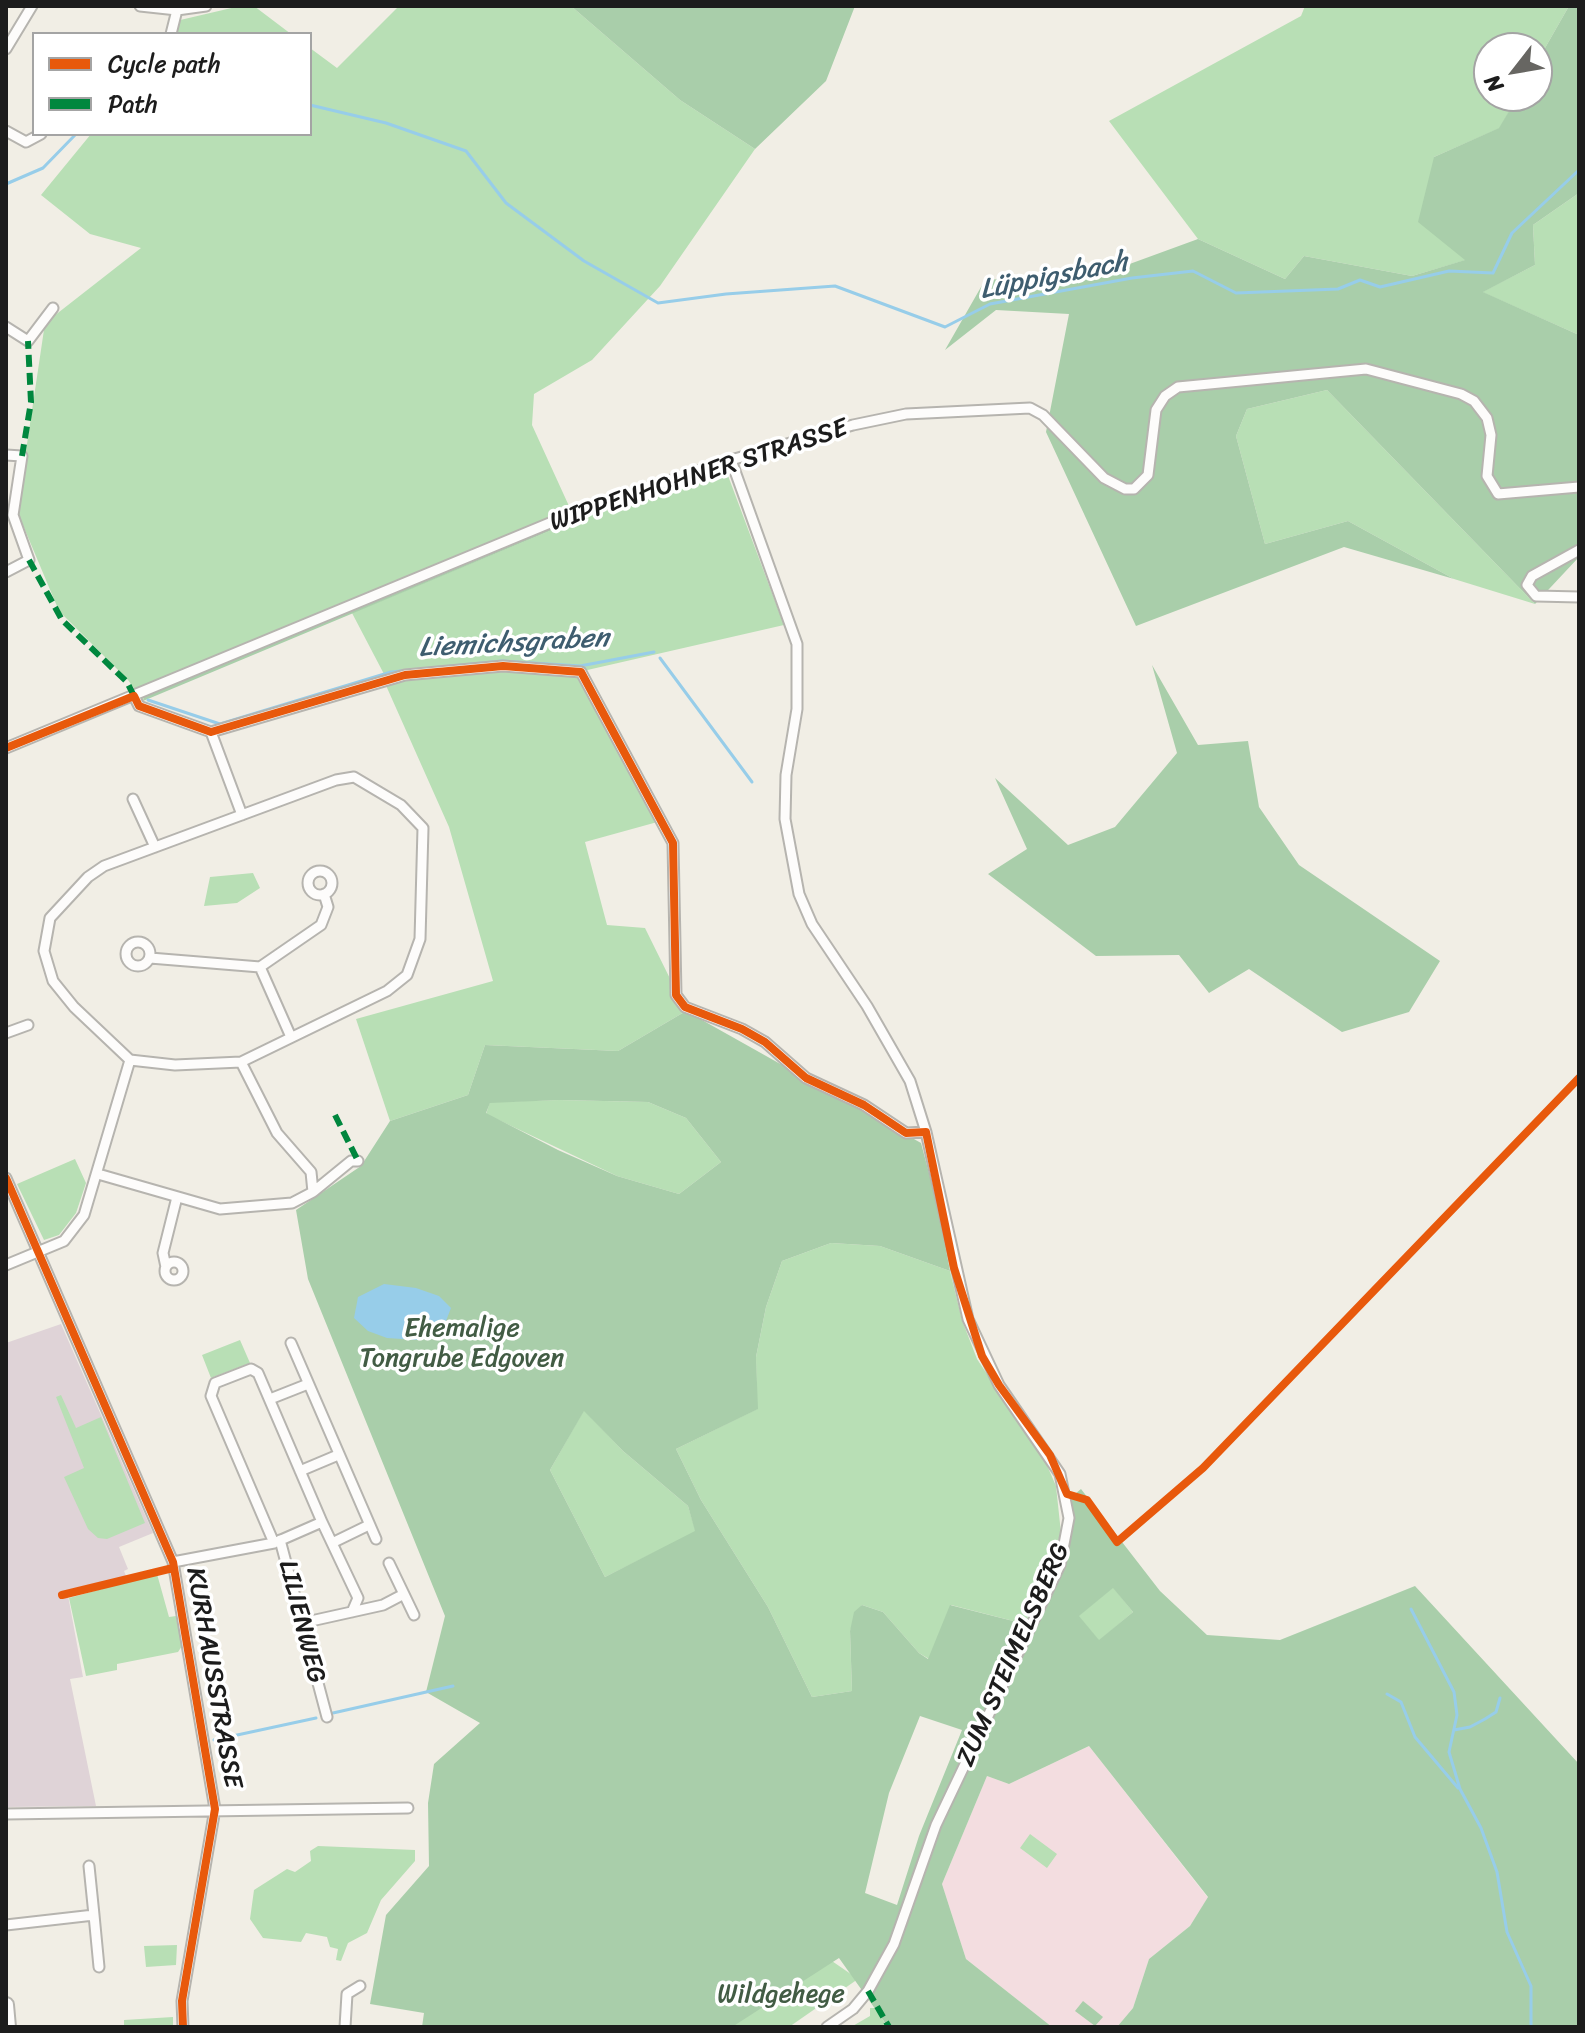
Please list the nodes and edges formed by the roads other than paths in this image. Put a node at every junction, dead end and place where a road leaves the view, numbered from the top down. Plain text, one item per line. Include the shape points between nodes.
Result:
1 (32, 6) edge
2 (140, 6) edge
3 (206, 6) edge
4 (177, 10) junction
5 (172, 32) edge
6 (6, 49) edge
7 (6, 131) edge
8 (37, 136) edge
9 (53, 308) dead end
10 (6, 327) edge
11 (6, 455) edge
12 (731, 460) junction
13 (1579, 487) edge
14 (1579, 550) edge
15 (6, 572) edge
16 (1579, 597) edge
17 (134, 696) junction
18 (211, 732) junction
19 (6, 748) edge
20 (133, 799) dead end
21 (242, 815) junction
22 (155, 847) junction
23 (324, 894) dead end
24 (150, 958) dead end
25 (260, 967) junction
26 (28, 1025) dead end
27 (6, 1033) edge
28 (291, 1037) junction
29 (130, 1060) junction
30 (241, 1062) junction
31 (926, 1132) junction
32 (358, 1161) dead end
33 (98, 1174) junction
34 (6, 1178) edge
35 (313, 1192) junction
36 (177, 1197) junction
37 (39, 1253) junction
38 (6, 1265) edge
39 (178, 1282) dead end
40 (291, 1343) dead end
41 (308, 1384) junction
42 (270, 1399) junction
43 (338, 1455) junction
44 (300, 1471) junction
45 (322, 1522) junction
46 (369, 1525) junction
47 (376, 1539) dead end
48 (277, 1542) junction
49 (332, 1543) junction
50 (173, 1562) junction
51 (389, 1563) dead end
52 (404, 1594) junction
53 (352, 1612) junction
54 (414, 1615) dead end
55 (302, 1623) junction
56 (326, 1714) dead end
57 (408, 1808) dead end
58 (215, 1809) junction
59 (6, 1814) edge
60 (89, 1866) dead end
61 (94, 1915) junction
62 (6, 1925) edge
63 (99, 1967) dead end
64 (360, 1986) dead end
65 (6, 2005) edge
66 (8, 2027) edge
67 (183, 2027) edge
68 (345, 2027) edge
69 (827, 2027) edge

1 - 6 street
2 - 4 street
3 - 4 street
4 - 5 street
7 - 8 street via 26,142
9 - 10 street via 28,341
11 - 15 street via 22,456 13,515 29,560
12 - 13 street, WIPPENHOHNER STRASSE via 888,418 1021,407 1043,415 1104,478 1134,489 1148,475 1156,410 1178,387 1366,369 1474,401 1487,418 1487,476 1498,494
12 - 17 street, WIPPENHOHNER STRASSE via 574,513
12 - 31 street, ZUM STEIMELSBERG via 797,644 797,709 785,819 799,894 812,924 910,1081
14 - 16 street via 1532,576 1527,585 1536,596
17 - 18 street via 139,706
17 - 19 street, WIPPENHOHNER STRASSE
18 - 21 street
18 - 31 street via 393,677 503,666 581,672 673,843 676,995 685,1007 765,1042 806,1078 864,1105 906,1133
20 - 22 street
21 - 22 street
21 - 28 street via 354,777 401,805 423,828 420,939 407,975 387,991
22 - 29 street via 88,877 50,918 44,951 53,981
23 - 25 street via 328,907 321,925
24 - 25 street
25 - 28 street
26 - 27 street
28 - 30 street
29 - 30 street via 175,1065
29 - 33 street
30 - 35 street via 277,1133 311,1172
31 - 69 street, ZUM STEIMELSBERG via 968,1319 999,1385 1060,1474 1067,1494 1068,1541 936,1825 894,1944 872,1986 853,2009
32 - 35 street
33 - 36 street
33 - 37 street via 84,1215 64,1241
34 - 37 street, KURHAUSSTRASSE
35 - 36 street via 292,1203 236,1210
36 - 39 street via 163,1253 166,1267 174,1262 181,1267
37 - 38 street
37 - 50 street, KURHAUSSTRASSE
40 - 41 street
41 - 42 street
41 - 43 street
42 - 44 street
42 - 48 street via 251,1369 215,1383 211,1396
43 - 44 street
43 - 46 street
44 - 45 street
45 - 48 street
45 - 49 street
46 - 47 street
46 - 49 street
48 - 50 street, LILIENWEG
48 - 55 street, LILIENWEG
49 - 53 street via 358,1598
50 - 58 street, KURHAUSSTRASSE
51 - 52 street
52 - 53 street
52 - 54 street
53 - 55 street
55 - 56 street, LILIENWEG
57 - 58 street
58 - 59 street
58 - 67 street, KURHAUSSTRASSE via 182,2001
60 - 61 street
61 - 62 street
61 - 63 street
64 - 68 street via 347,1994
65 - 66 main road

